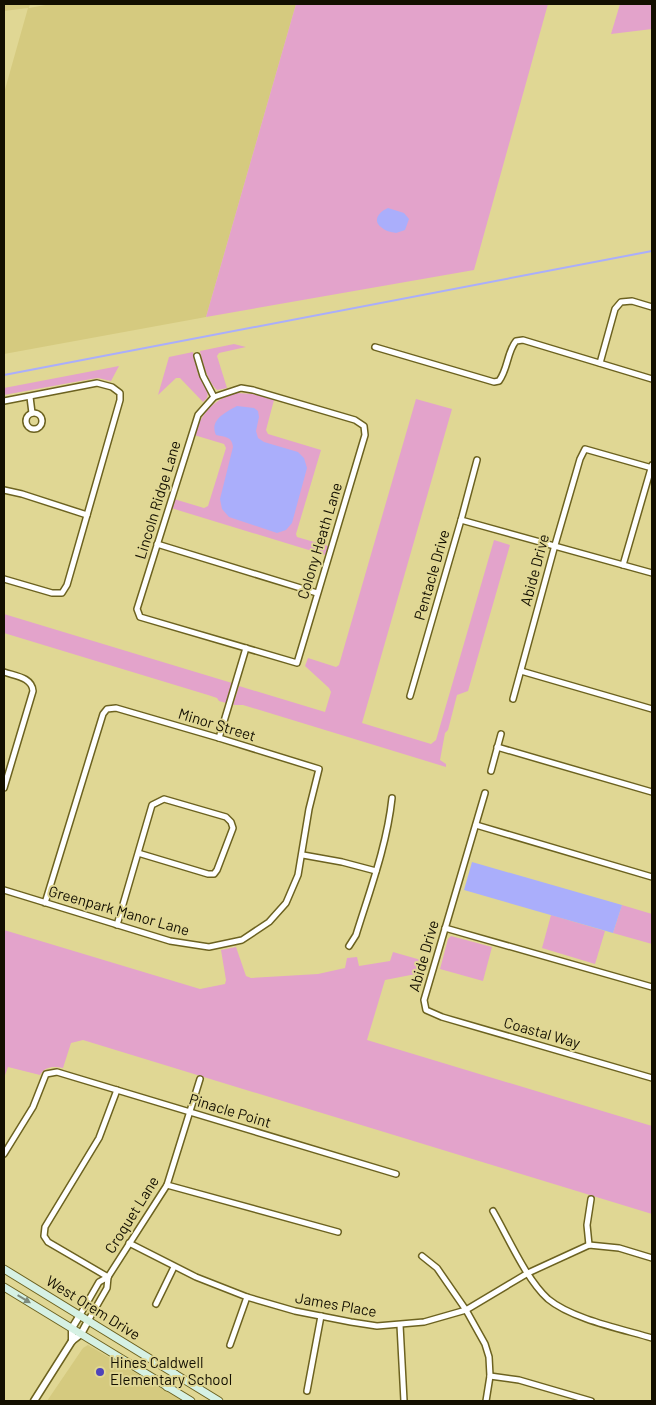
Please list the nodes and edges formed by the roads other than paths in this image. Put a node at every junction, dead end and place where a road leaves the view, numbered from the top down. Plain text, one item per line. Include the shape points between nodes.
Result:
1 (652, 307) edge
2 (374, 347) dead end
3 (197, 356) dead end
4 (600, 363) junction
5 (652, 379) edge
6 (30, 397) junction
7 (214, 397) junction
8 (4, 401) edge
9 (32, 414) dead end
10 (477, 460) dead end
11 (652, 467) edge
12 (4, 490) edge
13 (87, 515) junction
14 (461, 520) junction
15 (157, 544) junction
16 (555, 545) junction
17 (623, 565) junction
18 (652, 573) edge
19 (4, 579) edge
20 (318, 593) junction
21 (246, 648) junction
22 (521, 671) junction
23 (4, 672) edge
24 (410, 696) dead end
25 (513, 700) dead end
26 (652, 709) edge
27 (501, 734) dead end
28 (219, 738) junction
29 (497, 747) junction
30 (319, 770) joint
31 (491, 771) dead end
32 (4, 788) edge
33 (652, 792) edge
34 (485, 793) dead end
35 (392, 798) dead end
36 (476, 825) junction
37 (138, 853) junction
38 (302, 856) junction
39 (376, 871) junction
40 (652, 877) edge
41 (4, 890) edge
42 (45, 903) junction
43 (116, 925) junction
44 (446, 928) junction
45 (349, 946) dead end
46 (652, 987) edge
47 (426, 1010) joint
48 (652, 1078) edge
49 (200, 1079) dead end
50 (117, 1090) junction
51 (190, 1112) junction
52 (4, 1154) edge
53 (396, 1174) dead end
54 (167, 1184) junction
55 (590, 1199) dead end
56 (493, 1211) dead end
57 (338, 1232) dead end
58 (130, 1243) junction
59 (589, 1245) junction
60 (422, 1256) dead end
61 (652, 1258) edge
62 (174, 1267) junction
63 (4, 1269) edge
64 (528, 1273) junction
65 (108, 1277) junction
66 (4, 1287) edge
67 (247, 1297) junction
68 (156, 1304) dead end
69 (466, 1310) junction
70 (80, 1315) junction
71 (321, 1316) junction
72 (88, 1321) junction
73 (400, 1325) junction
74 (72, 1328) junction
75 (81, 1334) junction
76 (652, 1338) edge
77 (72, 1341) junction
78 (230, 1345) dead end
79 (175, 1374) junction
80 (490, 1376) junction
81 (167, 1387) junction
82 (307, 1391) dead end
83 (34, 1401) edge
84 (191, 1401) edge
85 (219, 1401) edge
86 (404, 1401) edge
87 (486, 1401) edge
88 (591, 1401) edge

1 - 4 street via 632,301 622,302 615,309
2 - 4 street via 494,382 503,376 516,341 523,340
3 - 7 street
4 - 5 street
6 - 8 street
6 - 9 street
6 - 13 street via 97,383 120,393
7 - 15 street, Lincoln Ridge Lane via 198,415
7 - 20 street, Colony Heath Lane via 241,388 253,390 355,420 364,426 365,435
10 - 14 street, Pentacle Drive
11 - 16 street, Abide Drive via 585,449
11 - 17 street
12 - 13 street
13 - 19 street via 62,593
14 - 16 street
14 - 24 street, Pentacle Drive
15 - 20 street
15 - 21 street, Lincoln Ridge Lane via 137,609 140,616
16 - 17 street
16 - 22 street, Abide Drive
17 - 18 street
20 - 21 street, Colony Heath Lane via 297,663
21 - 28 street
22 - 25 street, Abide Drive
22 - 26 street
23 - 32 street via 27,680 33,686
27 - 29 street
28 - 30 street, Minor Street
28 - 42 street, Minor Street via 116,708 108,709 103,714
29 - 31 street
29 - 33 street
30 - 38 street, Greenpark Manor Lane
34 - 36 street, Abide Drive
35 - 39 street via 390,821
36 - 40 street
36 - 44 street, Abide Drive
37 - 37 street via 152,805 164,799 226,817 233,828 214,874
37 - 43 street
38 - 39 street
38 - 43 street, Greenpark Manor Lane via 286,903 269,922 242,940 208,947 170,941
39 - 45 street via 356,935
41 - 42 street, Greenpark Manor Lane
42 - 43 street, Greenpark Manor Lane
44 - 46 street
44 - 47 street, Abide Drive via 424,1000
47 - 48 street, Coastal Way
49 - 51 street, Croquet Lane
50 - 51 street, Pinacle Point
50 - 52 street, Pinacle Point via 57,1072 46,1074 33,1107
50 - 65 street via 99,1138 45,1227 44,1236 48,1242
51 - 53 street, Pinacle Point
51 - 54 street, Croquet Lane
54 - 57 street
54 - 58 street, Croquet Lane
55 - 59 street
56 - 64 street
58 - 62 street, James Place
58 - 65 street, Croquet Lane
59 - 61 street via 618,1248
59 - 64 street, James Place
60 - 69 street via 437,1268
62 - 67 street, James Place
62 - 68 street
63 - 70 main road, West Orem Drive
64 - 69 street, James Place
64 - 76 street via 548,1299 572,1313
65 - 70 street, Croquet Lane via 99,1282
65 - 72 street, Croquet Lane via 107,1288
66 -> 74 main road, West Orem Drive
67 - 71 street, James Place
67 - 78 street
69 - 73 street, James Place
69 - 80 street via 485,1344
70 - 72 main road, West Orem Drive
70 - 74 street, Croquet Lane
71 - 73 street, James Place via 377,1326
71 - 82 street
72 - 75 street, Croquet Lane
72 - 79 main road, West Orem Drive
73 - 86 street
74 - 75 main road, West Orem Drive
74 - 77 street
75 - 77 street, Croquet Lane
75 - 81 main road, West Orem Drive
77 - 83 street, Croquet Lane
79 - 81 main road
79 - 85 main road, West Orem Drive
80 - 87 street
80 - 88 street via 519,1380
81 - 84 main road, West Orem Drive

